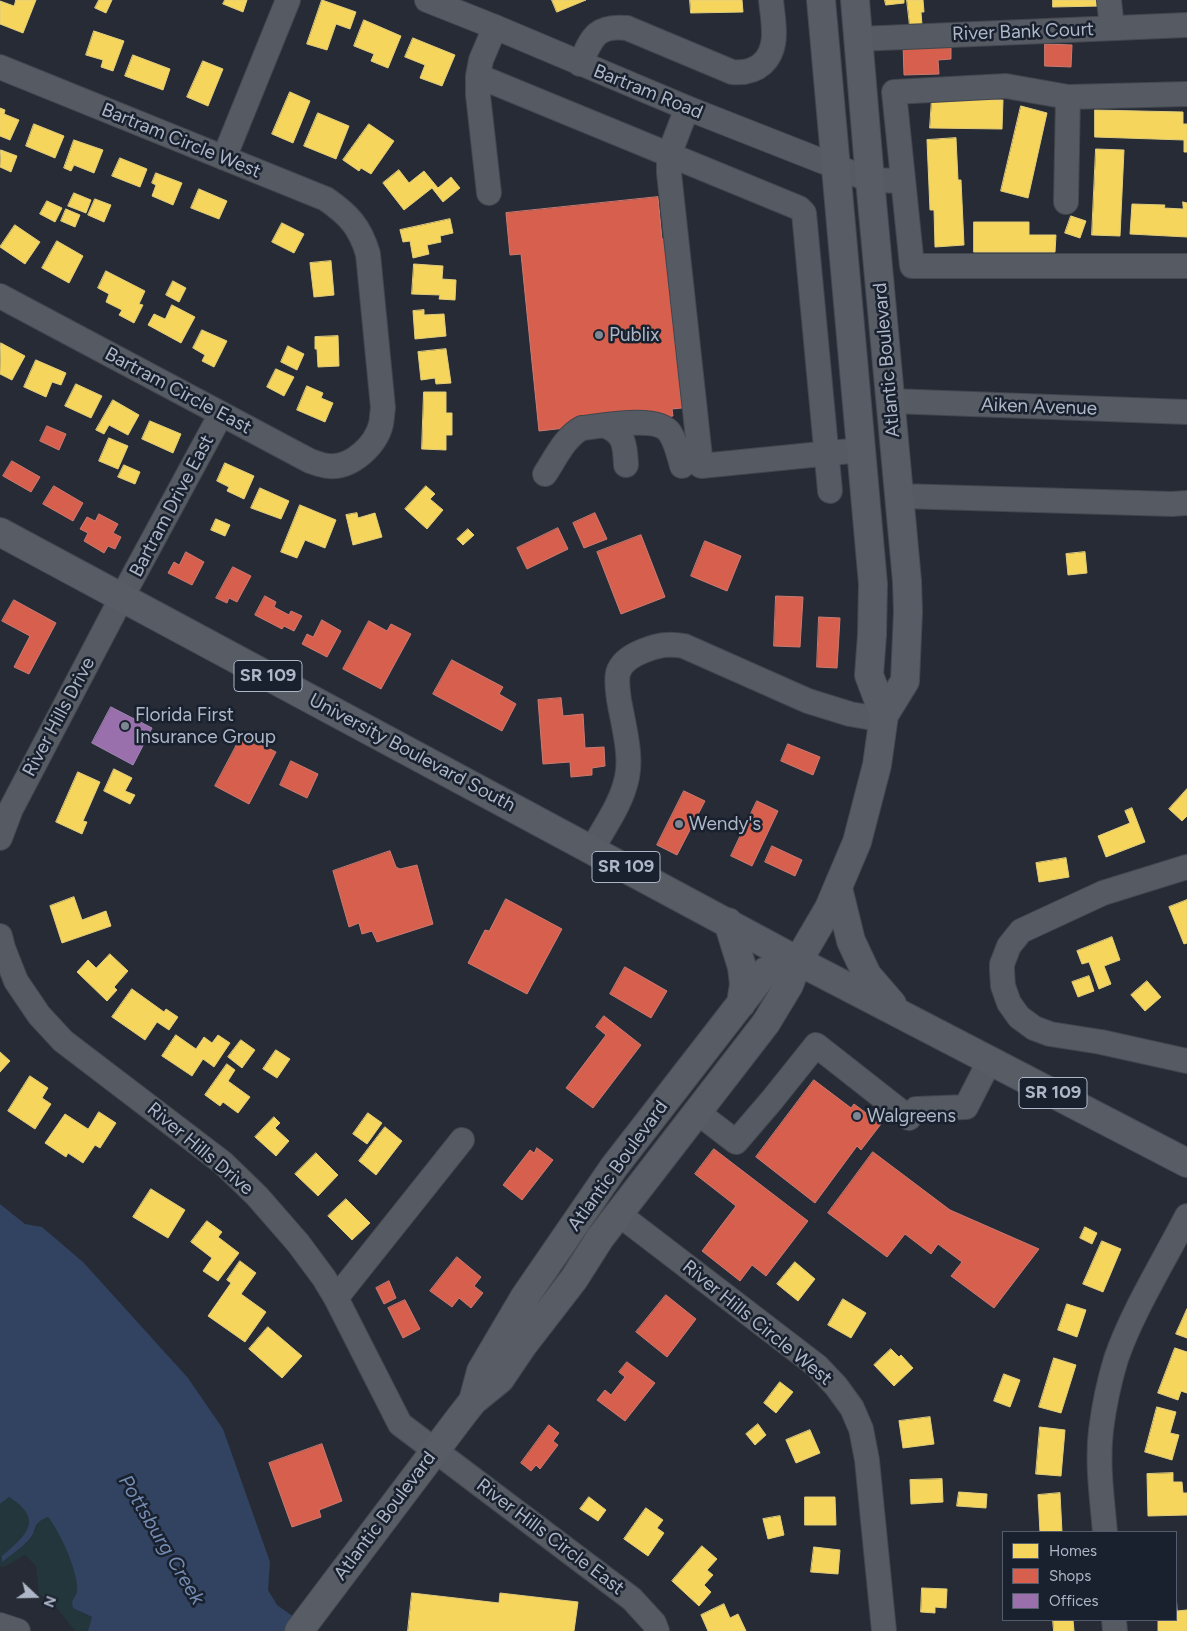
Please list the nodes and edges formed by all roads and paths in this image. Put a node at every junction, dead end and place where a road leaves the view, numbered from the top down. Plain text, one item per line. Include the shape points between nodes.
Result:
1 (288, 0) edge
2 (427, 0) edge
3 (771, 0) edge
4 (821, 0) edge
5 (855, 0) edge
6 (1109, 0) edge
7 (1187, 25) edge
8 (494, 27) junction
9 (1112, 28) junction
10 (858, 38) junction
11 (580, 64) junction
12 (0, 67) edge
13 (478, 76) junction
14 (1187, 94) edge
15 (1068, 97) junction
16 (687, 108) junction
17 (669, 155) junction
18 (224, 158) junction
19 (836, 167) junction
20 (870, 180) junction
21 (903, 181) junction
22 (489, 193) dead end
23 (1066, 202) dead end
24 (1187, 266) edge
25 (846, 277) junction
26 (811, 280) junction
27 (0, 296) edge
28 (891, 401) junction
29 (1187, 412) edge
30 (221, 414) junction
31 (606, 426) junction
32 (861, 450) junction
33 (826, 453) junction
34 (359, 456) joint
35 (626, 465) dead end
36 (682, 466) dead end
37 (545, 474) dead end
38 (830, 491) dead end
39 (900, 496) junction
40 (1187, 502) edge
41 (0, 532) edge
42 (122, 598) junction
43 (884, 717) junction
44 (0, 838) edge
45 (592, 849) junction
46 (1187, 866) edge
47 (838, 888) junction
48 (728, 922) junction
49 (0, 936) edge
50 (798, 961) junction
51 (740, 1004) junction
52 (902, 1014) junction
53 (990, 1060) junction
54 (1187, 1061) edge
55 (697, 1112) junction
56 (462, 1140) dead end
57 (1187, 1163) edge
58 (620, 1215) junction
59 (1187, 1216) edge
60 (336, 1298) junction
61 (474, 1401) junction
62 (434, 1450) junction
63 (1105, 1531) edge
64 (306, 1621) edge
65 (0, 1624) edge
66 (18, 1631) edge
67 (657, 1631) edge
68 (884, 1631) edge

1 - 18 street
2 - 8 street, Bartram Road
3 - 11 street via 773,49 767,60 750,71 732,72 627,28 612,27 601,30 591,39
4 - 19 main road, Atlantic Boulevard
5 - 10 main road, Atlantic Boulevard
6 - 9 street
7 - 9 street, River Bank Court
8 - 11 street, Bartram Road
8 - 13 street
9 - 10 street, River Bank Court
10 - 20 main road, Atlantic Boulevard
11 - 16 street, Bartram Road
12 - 18 street, Bartram Circle West
13 - 17 street
13 - 22 street
14 - 15 street
15 - 21 street via 1006,86 894,92
15 - 23 street
16 - 17 street
16 - 19 street, Bartram Road
17 - 26 street via 804,213
17 - 33 street via 701,466
18 - 34 street, Bartram Circle West via 326,199 343,210 363,237 368,254 383,408 375,438
19 - 20 street, Bartram Road
19 - 25 main road, Atlantic Boulevard
20 - 21 street, Bartram Road
20 - 28 main road, Atlantic Boulevard
21 - 24 street via 912,266
25 - 26 street
25 - 32 main road, Atlantic Boulevard
26 - 33 street
27 - 30 street, Bartram Circle East
28 - 29 street, Aiken Avenue
28 - 39 main road, Atlantic Boulevard
30 - 34 street, Bartram Circle East via 310,461 337,466
30 - 42 street, Bartram Drive East
31 - 35 street via 616,430 622,438
31 - 36 street via 647,422 660,425 669,431
31 - 37 street via 582,428 574,433
32 - 33 street
32 - 43 main road, Atlantic Boulevard via 873,584 869,675
33 - 38 street
39 - 40 street
39 - 43 main road, Atlantic Boulevard via 907,589 905,682
41 - 42 main road, University Boulevard South / SR 109
42 - 44 street, River Hills Drive via 11,809
42 - 45 main road, University Boulevard South / SR 109
43 - 45 street via 850,714 808,702 684,646 658,645 633,655 618,672 617,686 628,776 616,808
43 - 47 main road, Atlantic Boulevard via 877,765 857,842
45 - 48 main road, University Boulevard South / SR 109
46 - 54 street via 1103,893 1021,931 1009,946 1002,964 1003,986 1009,1003 1019,1017 1034,1028
47 - 50 main road, Atlantic Boulevard
47 - 52 main road via 850,941 867,975
48 - 50 main road, University Boulevard South / SR 109
48 - 51 main road via 742,967 744,984
49 - 60 street, River Hills Drive via 16,981 39,1016 63,1041 223,1163 298,1243
50 - 51 main road, Atlantic Boulevard via 766,971
50 - 52 main road, SR 109
50 - 55 main road, Atlantic Boulevard via 789,984 766,1023
51 - 61 main road, Atlantic Boulevard via 614,1166 524,1298 481,1371
52 - 53 main road, SR 109
53 - 55 street via 966,1107 916,1109 909,1118 816,1045 736,1142
53 - 57 main road, SR 109
55 - 58 main road, Atlantic Boulevard
56 - 60 street
58 - 61 main road, Atlantic Boulevard via 600,1238 574,1279 500,1379
58 - 68 street, River Hills Circle West via 817,1366 852,1408 868,1460
59 - 63 street via 1132,1322 1107,1394 1101,1432 1100,1473
60 - 62 street, River Hills Drive via 400,1424
61 - 62 main road, Atlantic Boulevard
62 - 64 main road, Atlantic Boulevard
62 - 67 street, River Hills Circle East via 632,1599 654,1623
65 - 66 street

